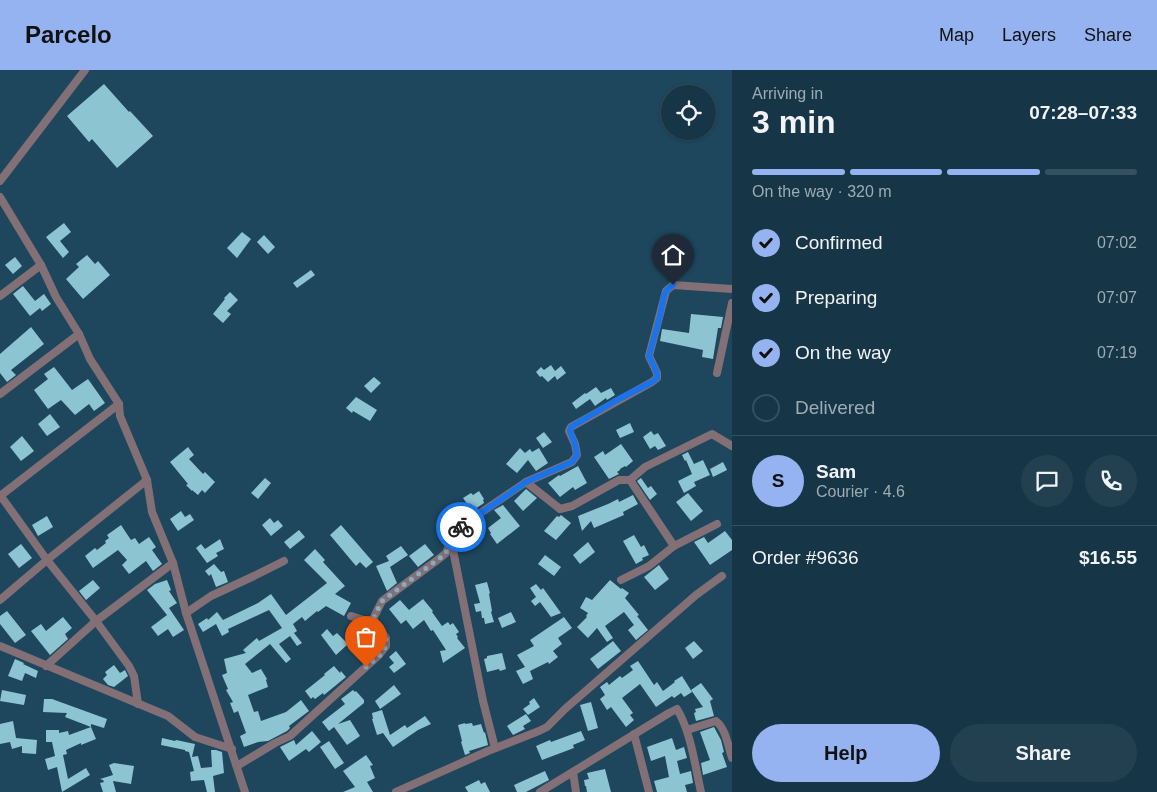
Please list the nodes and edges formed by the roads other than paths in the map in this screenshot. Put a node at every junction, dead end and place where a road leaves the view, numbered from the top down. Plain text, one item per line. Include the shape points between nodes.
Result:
1 (84, 70) edge
2 (0, 181) edge
3 (0, 197) edge
4 (41, 266) junction
5 (732, 289) edge
6 (0, 296) edge
7 (732, 303) edge
8 (79, 334) junction
9 (717, 373) dead end
10 (0, 394) edge
11 (119, 404) junction
12 (732, 446) edge
13 (147, 480) junction
14 (630, 480) junction
15 (526, 482) junction
16 (0, 496) edge
17 (717, 524) dead end
18 (451, 540) junction
19 (674, 546) junction
20 (47, 560) junction
21 (284, 561) dead end
22 (173, 563) junction
23 (722, 576) dead end
24 (622, 580) dead end
25 (0, 600) edge
26 (186, 613) junction
27 (351, 616) dead end
28 (373, 619) junction
29 (96, 620) junction
30 (0, 646) edge
31 (46, 666) junction
32 (138, 704) junction
33 (687, 730) junction
34 (634, 734) junction
35 (495, 748) junction
36 (232, 749) junction
37 (732, 758) edge
38 (237, 766) junction
39 (572, 772) junction
40 (245, 792) edge
41 (396, 792) edge
42 (540, 792) edge
43 (576, 792) edge
44 (649, 792) edge
45 (701, 792) edge

1 - 2 street
3 - 4 street
4 - 6 street
4 - 8 street
5 - 15 street via 673,285 666,291 649,356 657,378 571,427 577,455 572,462
7 - 9 street
8 - 10 street
8 - 11 street via 90,359
11 - 13 street via 120,416
11 - 16 street
12 - 14 street via 712,434 645,467
13 - 20 street
13 - 22 street via 152,512
14 - 15 street via 619,480 572,506 560,509
14 - 19 street
15 - 18 street via 454,531
16 - 20 street
17 - 19 street
18 - 28 street via 446,553 382,601
18 - 35 street
19 - 24 street via 649,566
20 - 25 street
20 - 29 street
21 - 26 street via 211,596
22 - 26 street
22 - 29 street
23 - 35 street via 682,607 547,727
26 - 36 street
27 - 28 street via 367,621
28 - 38 street via 386,638 386,646 380,655 290,736
29 - 31 street
29 - 32 street via 134,676
30 - 31 street
31 - 32 street
32 - 36 street via 168,716 195,737
33 - 34 street via 676,709
33 - 37 street via 719,723
33 - 45 street
34 - 39 street
34 - 44 street
35 - 41 street
36 - 38 street
38 - 40 street
39 - 42 street
39 - 43 street

